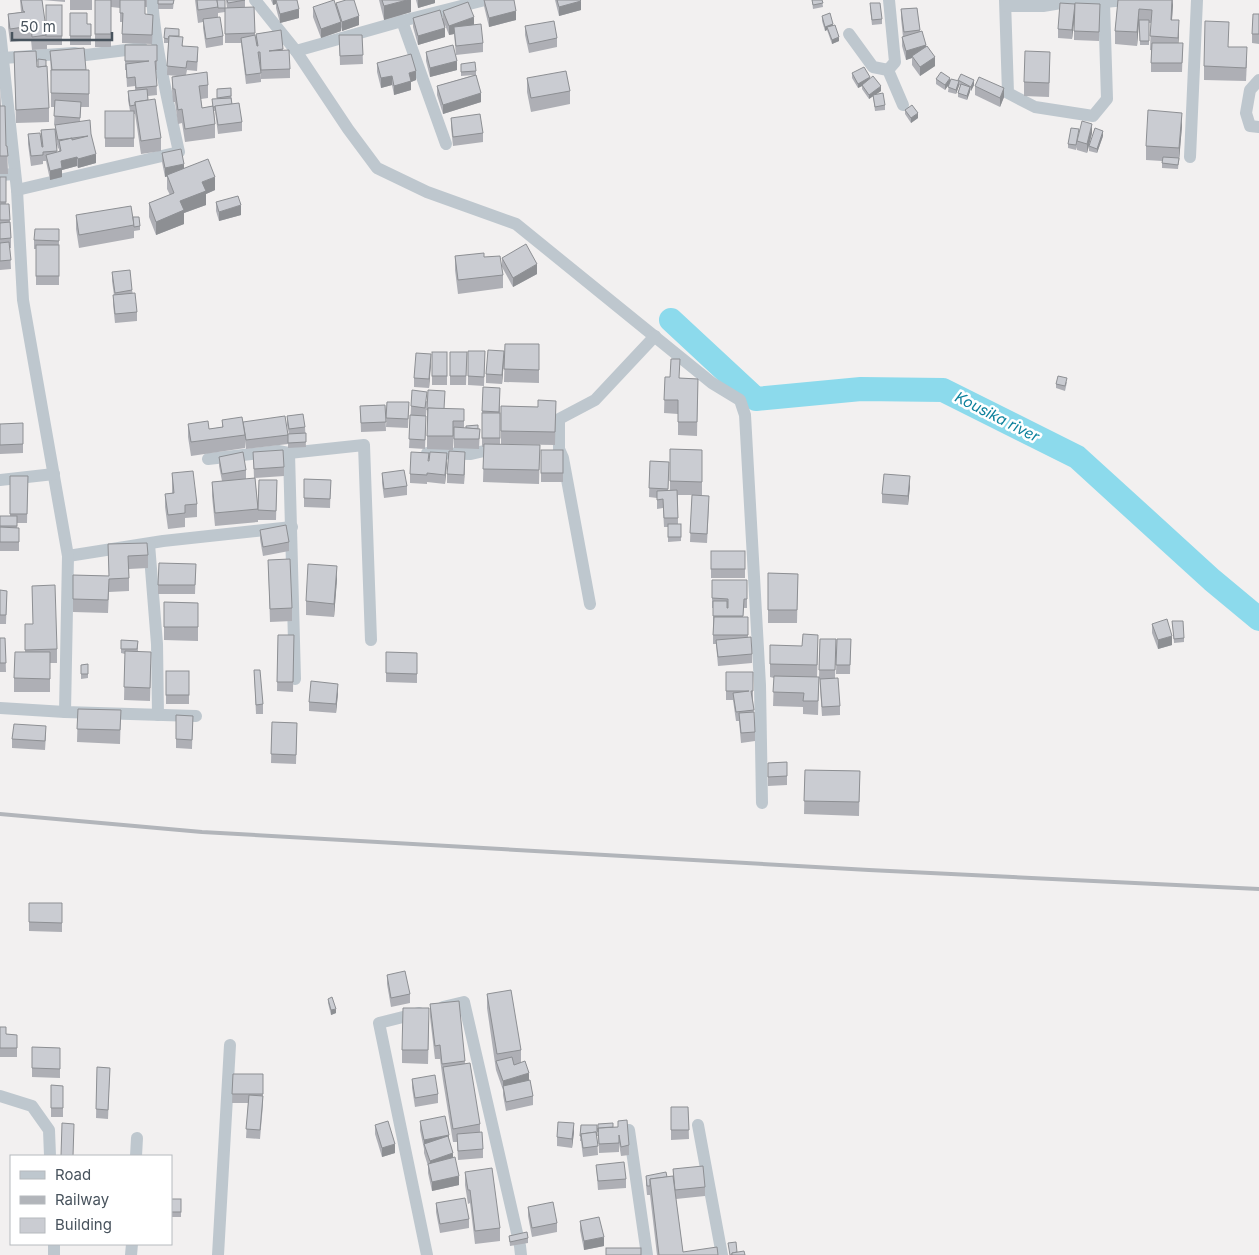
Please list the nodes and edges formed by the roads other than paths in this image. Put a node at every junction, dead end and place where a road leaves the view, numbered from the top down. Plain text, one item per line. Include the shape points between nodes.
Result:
1 (152, 0) edge
2 (255, 0) edge
3 (485, 0) edge
4 (889, 0) edge
5 (1126, 0) edge
6 (1197, 0) edge
7 (1104, 2) junction
8 (1005, 3) edge
9 (402, 21) junction
10 (0, 32) edge
11 (848, 34) dead end
12 (158, 46) junction
13 (296, 51) junction
14 (3, 58) junction
15 (888, 70) junction
16 (1259, 80) edge
17 (903, 105) dead end
18 (1259, 127) edge
19 (446, 144) dead end
20 (1190, 157) dead end
21 (15, 174) junction
22 (0, 175) edge
23 (17, 190) junction
24 (655, 336) junction
25 (289, 453) junction
26 (427, 453) edge
27 (514, 453) edge
28 (208, 459) dead end
29 (54, 474) junction
30 (0, 480) edge
31 (292, 527) junction
32 (149, 544) junction
33 (68, 556) junction
34 (590, 604) dead end
35 (371, 640) dead end
36 (295, 679) edge
37 (0, 708) edge
38 (65, 712) junction
39 (158, 715) junction
40 (196, 716) dead end
41 (762, 804) dead end
42 (230, 1045) dead end
43 (0, 1096) edge
44 (698, 1125) dead end
45 (629, 1130) edge
46 (137, 1138) dead end
47 (50, 1155) edge
48 (136, 1155) edge
49 (218, 1255) edge
50 (427, 1255) edge
51 (521, 1255) edge
52 (647, 1255) edge
53 (722, 1255) edge

1 - 12 street
2 - 13 street
3 - 9 street
4 - 15 street via 895,62
5 - 7 street
6 - 20 street
7 - 8 street via 1072,1 1043,6
7 - 8 street via 1106,99 1093,116 1035,107 1008,93
9 - 13 street
9 - 19 street
10 - 14 street
11 - 15 street via 873,68
12 - 14 street via 86,56 74,53
12 - 23 street via 178,152
13 - 24 street via 377,168 427,192 516,224
14 - 21 street
15 - 17 street
16 - 18 street via 1250,90 1246,113 1250,126
21 - 22 street
21 - 23 street
23 - 29 street via 23,300
24 - 34 street via 595,400 559,419 554,450 563,458
24 - 41 street via 740,400 745,415 760,685
25 - 28 street via 278,451
25 - 31 street
25 - 35 street via 364,445
26 - 27 street
29 - 30 street
29 - 33 street
31 - 32 street
31 - 36 street
32 - 33 street
32 - 39 street
33 - 38 street
37 - 38 street
38 - 39 street
39 - 40 street
42 - 49 street
43 - 47 street via 32,1106 49,1130
44 - 53 street
45 - 52 street
46 - 48 street
50 - 51 street via 379,1023 464,1002

